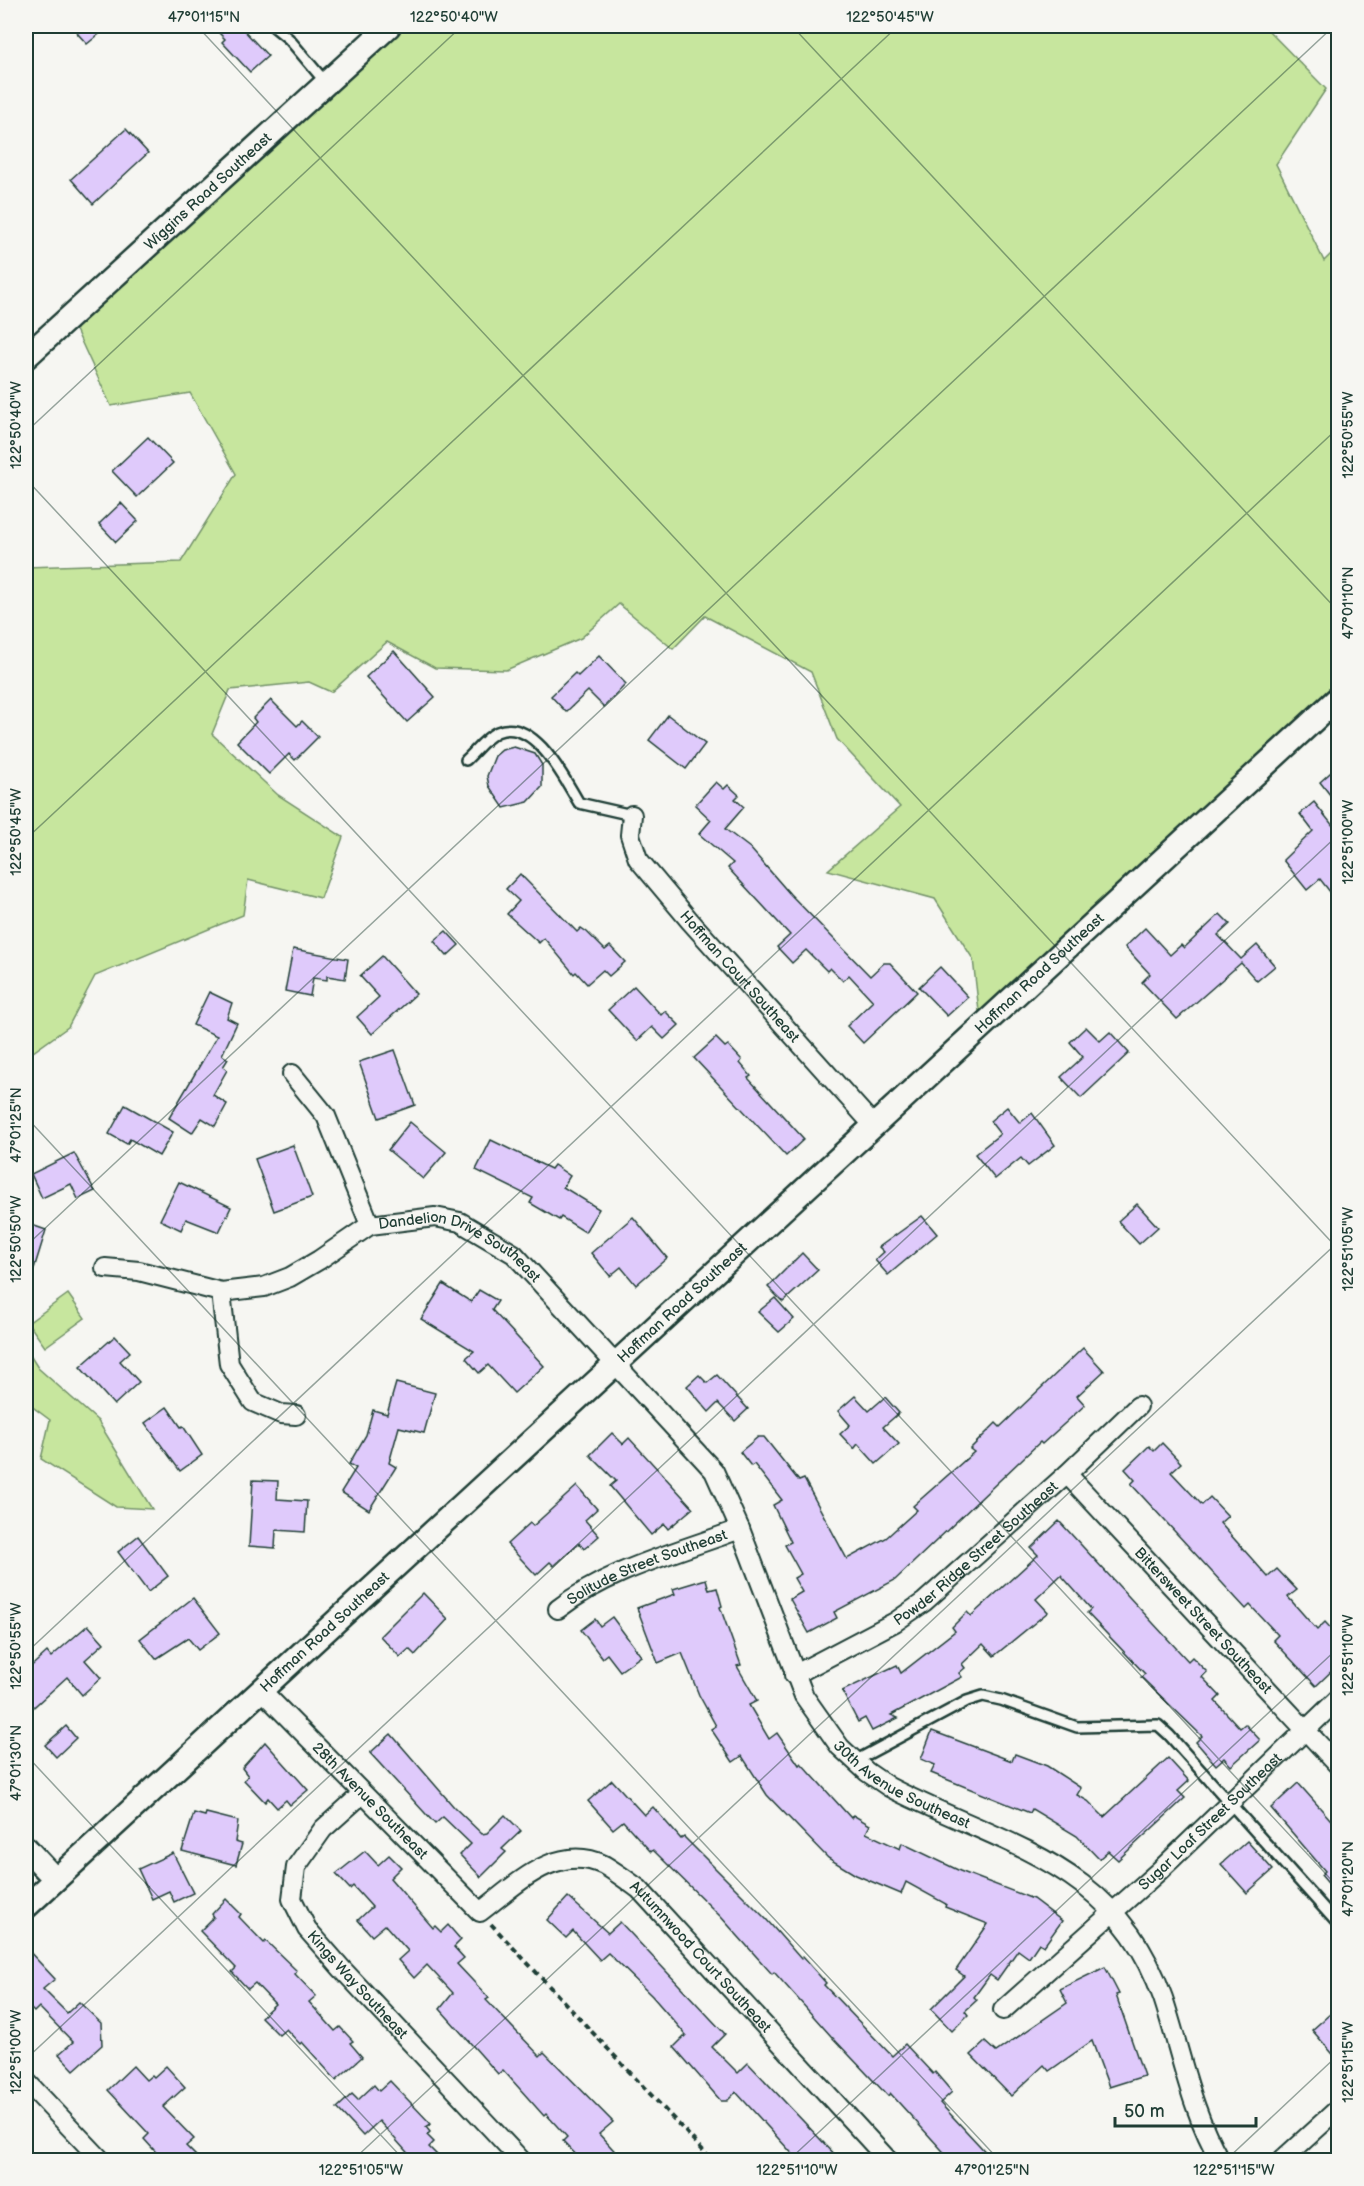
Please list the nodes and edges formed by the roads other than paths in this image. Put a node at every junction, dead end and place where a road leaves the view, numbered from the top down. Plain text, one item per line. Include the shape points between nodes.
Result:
1 (273, 26) edge
2 (389, 26) edge
3 (326, 83) junction
4 (26, 357) edge
5 (1338, 698) edge
6 (466, 760) dead end
7 (632, 815) joint
8 (292, 1074) dead end
9 (875, 1127) junction
10 (370, 1225) junction
11 (105, 1268) dead end
12 (221, 1292) junction
13 (616, 1363) junction
14 (1138, 1406) dead end
15 (296, 1415) dead end
16 (1067, 1474) junction
17 (740, 1529) junction
18 (558, 1609) dead end
19 (794, 1675) junction
20 (262, 1691) junction
21 (1338, 1698) edge
22 (1306, 1729) junction
23 (855, 1761) junction
24 (1338, 1765) edge
25 (362, 1794) junction
26 (1229, 1803) junction
27 (26, 1848) edge
28 (55, 1879) junction
29 (26, 1906) edge
30 (1114, 1910) junction
31 (480, 1912) joint
32 (1338, 1924) edge
33 (1003, 2010) dead end
34 (26, 2081) edge
35 (1338, 2109) edge
36 (101, 2160) edge
37 (521, 2160) edge
38 (888, 2160) edge
39 (1220, 2160) edge
40 (1282, 2160) edge

1 - 3 lane
2 - 3 street, Wiggins Road Southeast
3 - 4 street, Wiggins Road Southeast
5 - 9 street, Hoffman Road Southeast
6 - 7 lane via 497,732 512,730 533,740 554,759 579,803
7 - 9 street, Hoffman Court Southeast via 630,835 638,859
8 - 10 street via 326,1116
9 - 13 street, Hoffman Road Southeast
10 - 12 street, Dandelion Drive Southeast via 290,1277 264,1287
10 - 13 street, Dandelion Drive Southeast via 435,1217 481,1232 514,1254
11 - 12 street, Dandelion Drive Southeast via 139,1271
12 - 15 street via 229,1364 253,1402 281,1414
13 - 17 street, 30th Avenue Southeast via 714,1471
13 - 20 street, Hoffman Road Southeast
14 - 16 street, Powder Ridge Street Southeast
16 - 19 street, Powder Ridge Street Southeast via 924,1602 895,1622
16 - 22 street, Bittersweet Street Southeast
17 - 18 street, Solitude Street Southeast via 617,1575 578,1593
17 - 19 street, 30th Avenue Southeast
19 - 23 street, 30th Avenue Southeast via 823,1726
20 - 25 street, 28th Avenue Southeast
20 - 28 street, Hoffman Road Southeast
21 - 22 street, Sugar Loaf Street Southeast
22 - 24 street, Bittersweet Street Southeast
22 - 26 street, Sugar Loaf Street Southeast
23 - 26 lane via 983,1696 1077,1726 1158,1725
23 - 30 street, 30th Avenue Southeast via 889,1787 1058,1866
25 - 31 street, 28th Avenue Southeast
25 - 37 street, Kings Way Southeast via 322,1829 296,1867 292,1899 307,1929 342,1969
26 - 30 street, Sugar Loaf Street Southeast
26 - 32 lane
27 - 28 street
28 - 29 street, Hoffman Road Southeast
30 - 33 street, Sugar Loaf Street Southeast
30 - 39 street, 30th Avenue Southeast via 1150,1964 1199,2118
31 - 38 street, Autumnwood Court Southeast via 545,1864 570,1858 602,1864 639,1889
34 - 36 street
35 - 40 street

